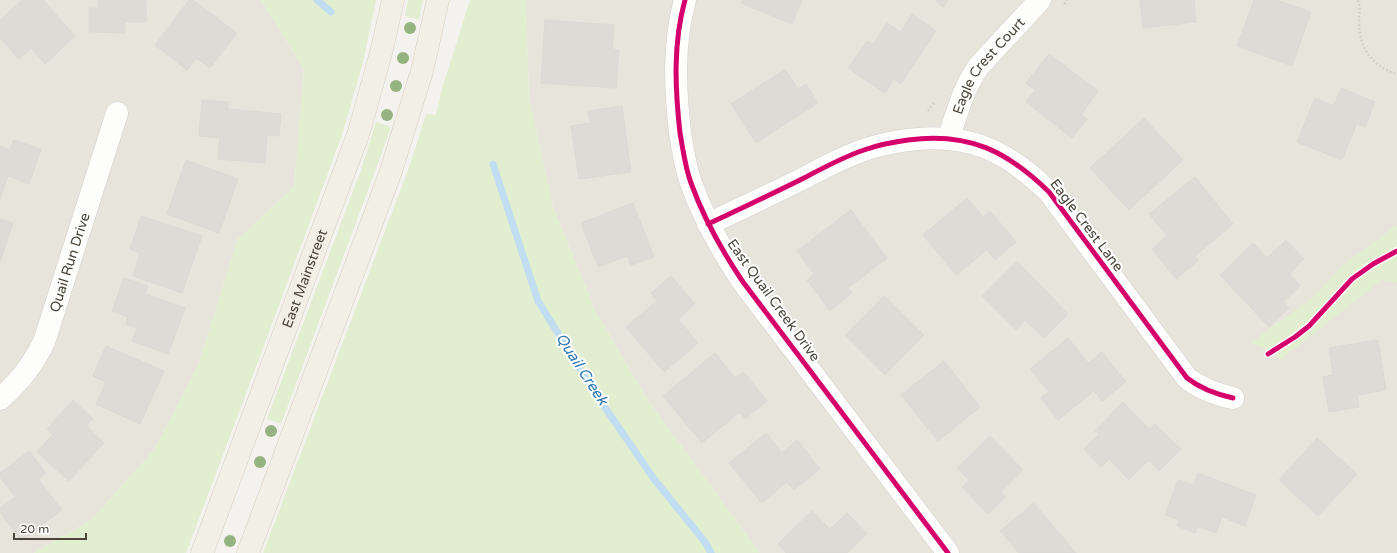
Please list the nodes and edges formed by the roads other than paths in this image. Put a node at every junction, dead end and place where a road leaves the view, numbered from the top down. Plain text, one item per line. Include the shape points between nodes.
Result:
1 (393, 0) edge
2 (438, 0) edge
3 (685, 0) edge
4 (1040, 0) edge
5 (117, 113) dead end
6 (948, 139) junction
7 (708, 224) junction
8 (1233, 398) dead end
9 (0, 399) edge
10 (202, 553) edge
11 (248, 553) edge
12 (948, 553) edge

1 - 10 main road, East Mainstreet via 374,82 356,139
2 - 11 main road via 422,71 390,174
3 - 7 street, East Quail Creek Drive via 677,46 679,121 690,182
4 - 6 street, Eagle Crest Court via 978,67 962,98
5 - 9 street, Quail Run Drive via 44,342 24,376
6 - 7 street, Eagle Crest Lane via 920,138 882,144 864,150
6 - 8 street, Eagle Crest Lane via 975,144 996,152 1023,168 1038,181 1059,204 1187,378 1204,390
7 - 12 street, East Quail Creek Drive via 743,282

